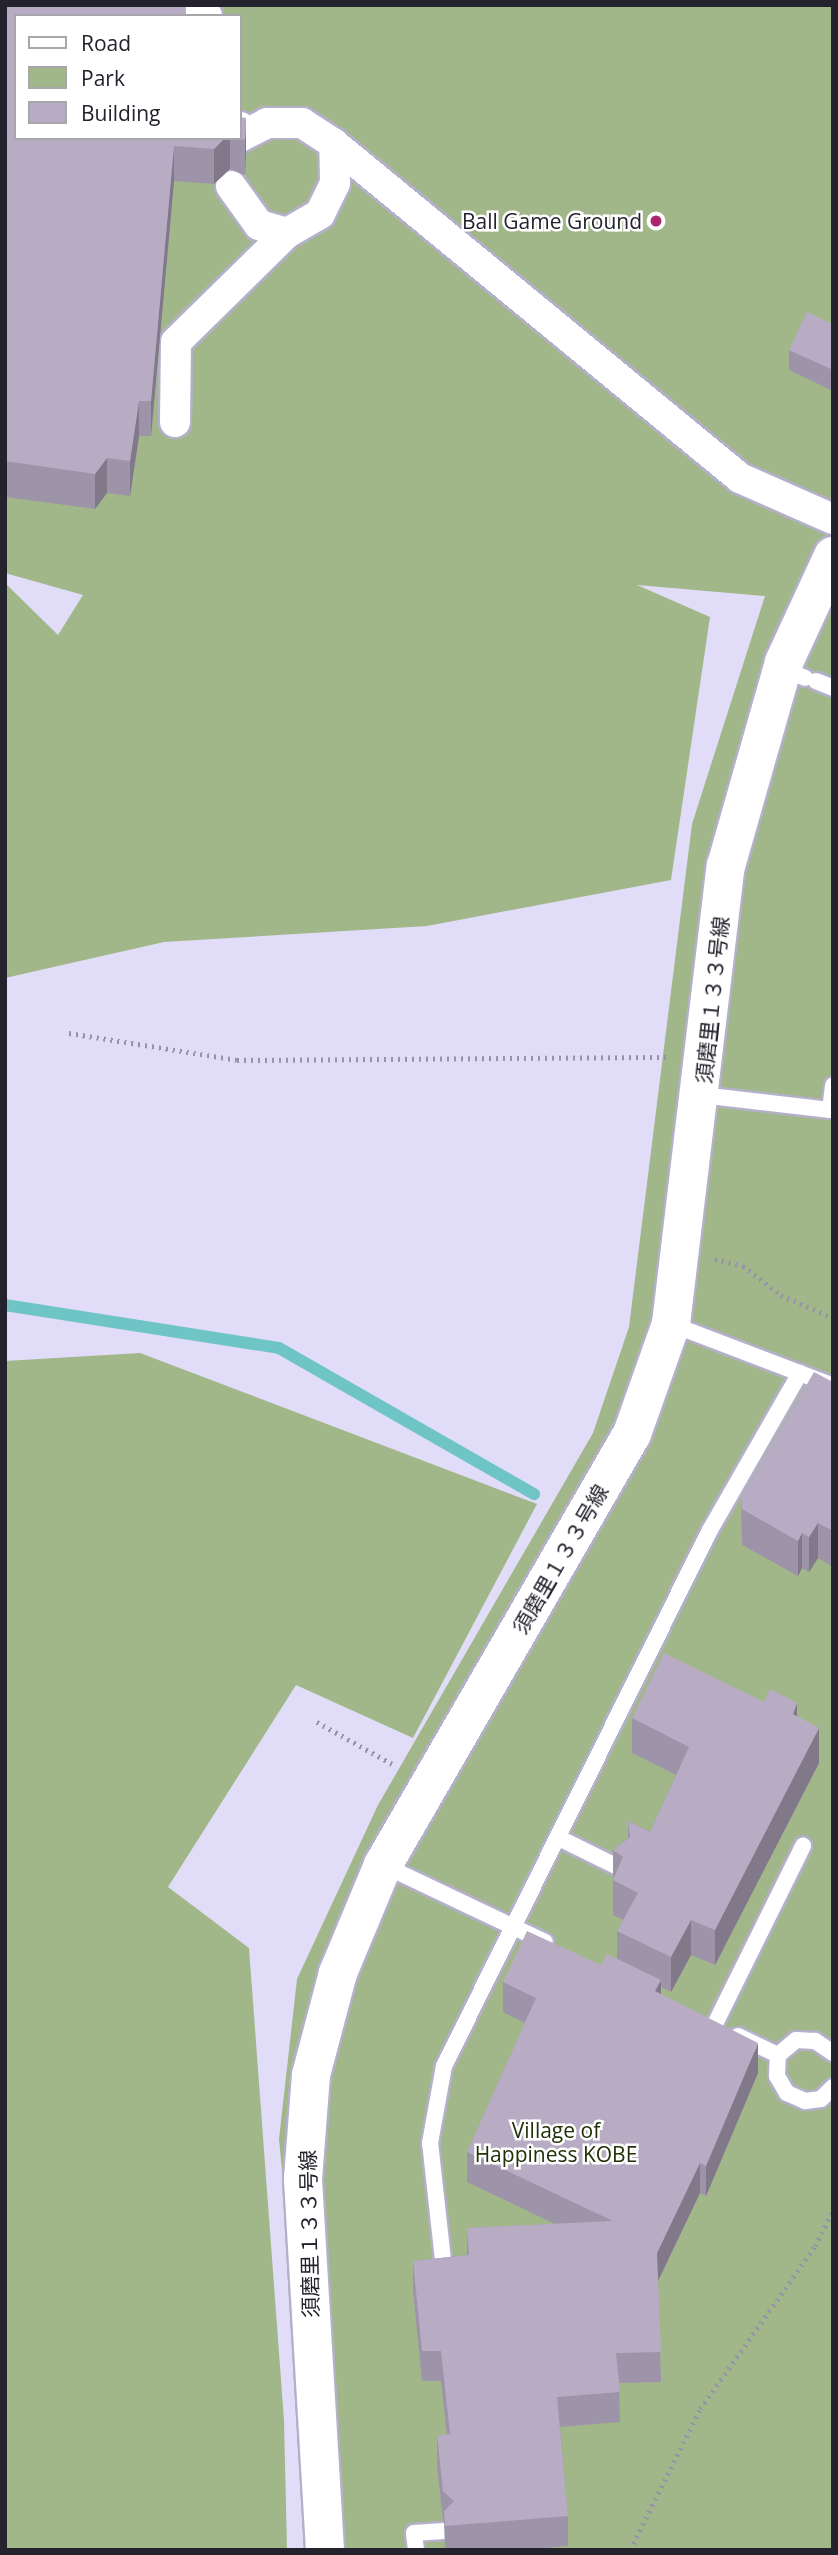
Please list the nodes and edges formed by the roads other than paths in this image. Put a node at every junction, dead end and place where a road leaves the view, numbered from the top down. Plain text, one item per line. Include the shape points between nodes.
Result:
1 (242, 136) edge
2 (334, 144) junction
3 (231, 186) dead end
4 (287, 233) junction
5 (174, 422) dead end
6 (833, 519) edge
7 (833, 556) edge
8 (801, 676) junction
9 (833, 688) edge
10 (833, 1085) edge
11 (701, 1095) junction
12 (671, 1324) junction
13 (800, 1373) junction
14 (833, 1386) edge
15 (559, 1838) junction
16 (803, 1846) dead end
17 (383, 1865) junction
18 (620, 1868) edge
19 (514, 1927) junction
20 (565, 1951) edge
21 (833, 2053) edge
22 (778, 2055) junction
23 (833, 2087) edge
24 (445, 2278) edge
25 (444, 2530) edge
26 (325, 2550) edge
27 (416, 2550) edge

1 - 2 street via 267,123 302,123
2 - 4 street via 335,183 320,214
2 - 6 street via 740,478
3 - 4 street via 259,225
4 - 5 street via 176,342
7 - 8 street, 須磨里１３３号線
8 - 9 lane
8 - 11 street, 須磨里１３３号線 via 726,866
10 - 11 lane via 830,1110
11 - 12 street, 須磨里１３３号線
12 - 13 lane
12 - 17 street, 須磨里１３３号線 via 632,1434
13 - 14 lane
13 - 15 lane via 710,1531
15 - 18 lane
15 - 19 lane
16 - 22 lane via 709,2021
17 - 19 lane
17 - 26 street, 須磨里１３３号線 via 338,1973 311,2075 303,2179
19 - 20 lane
19 - 24 lane via 444,2066 430,2143
21 - 22 lane via 816,2041 796,2040
22 - 23 lane via 777,2076 787,2093 805,2101 821,2099
25 - 27 lane via 414,2533

